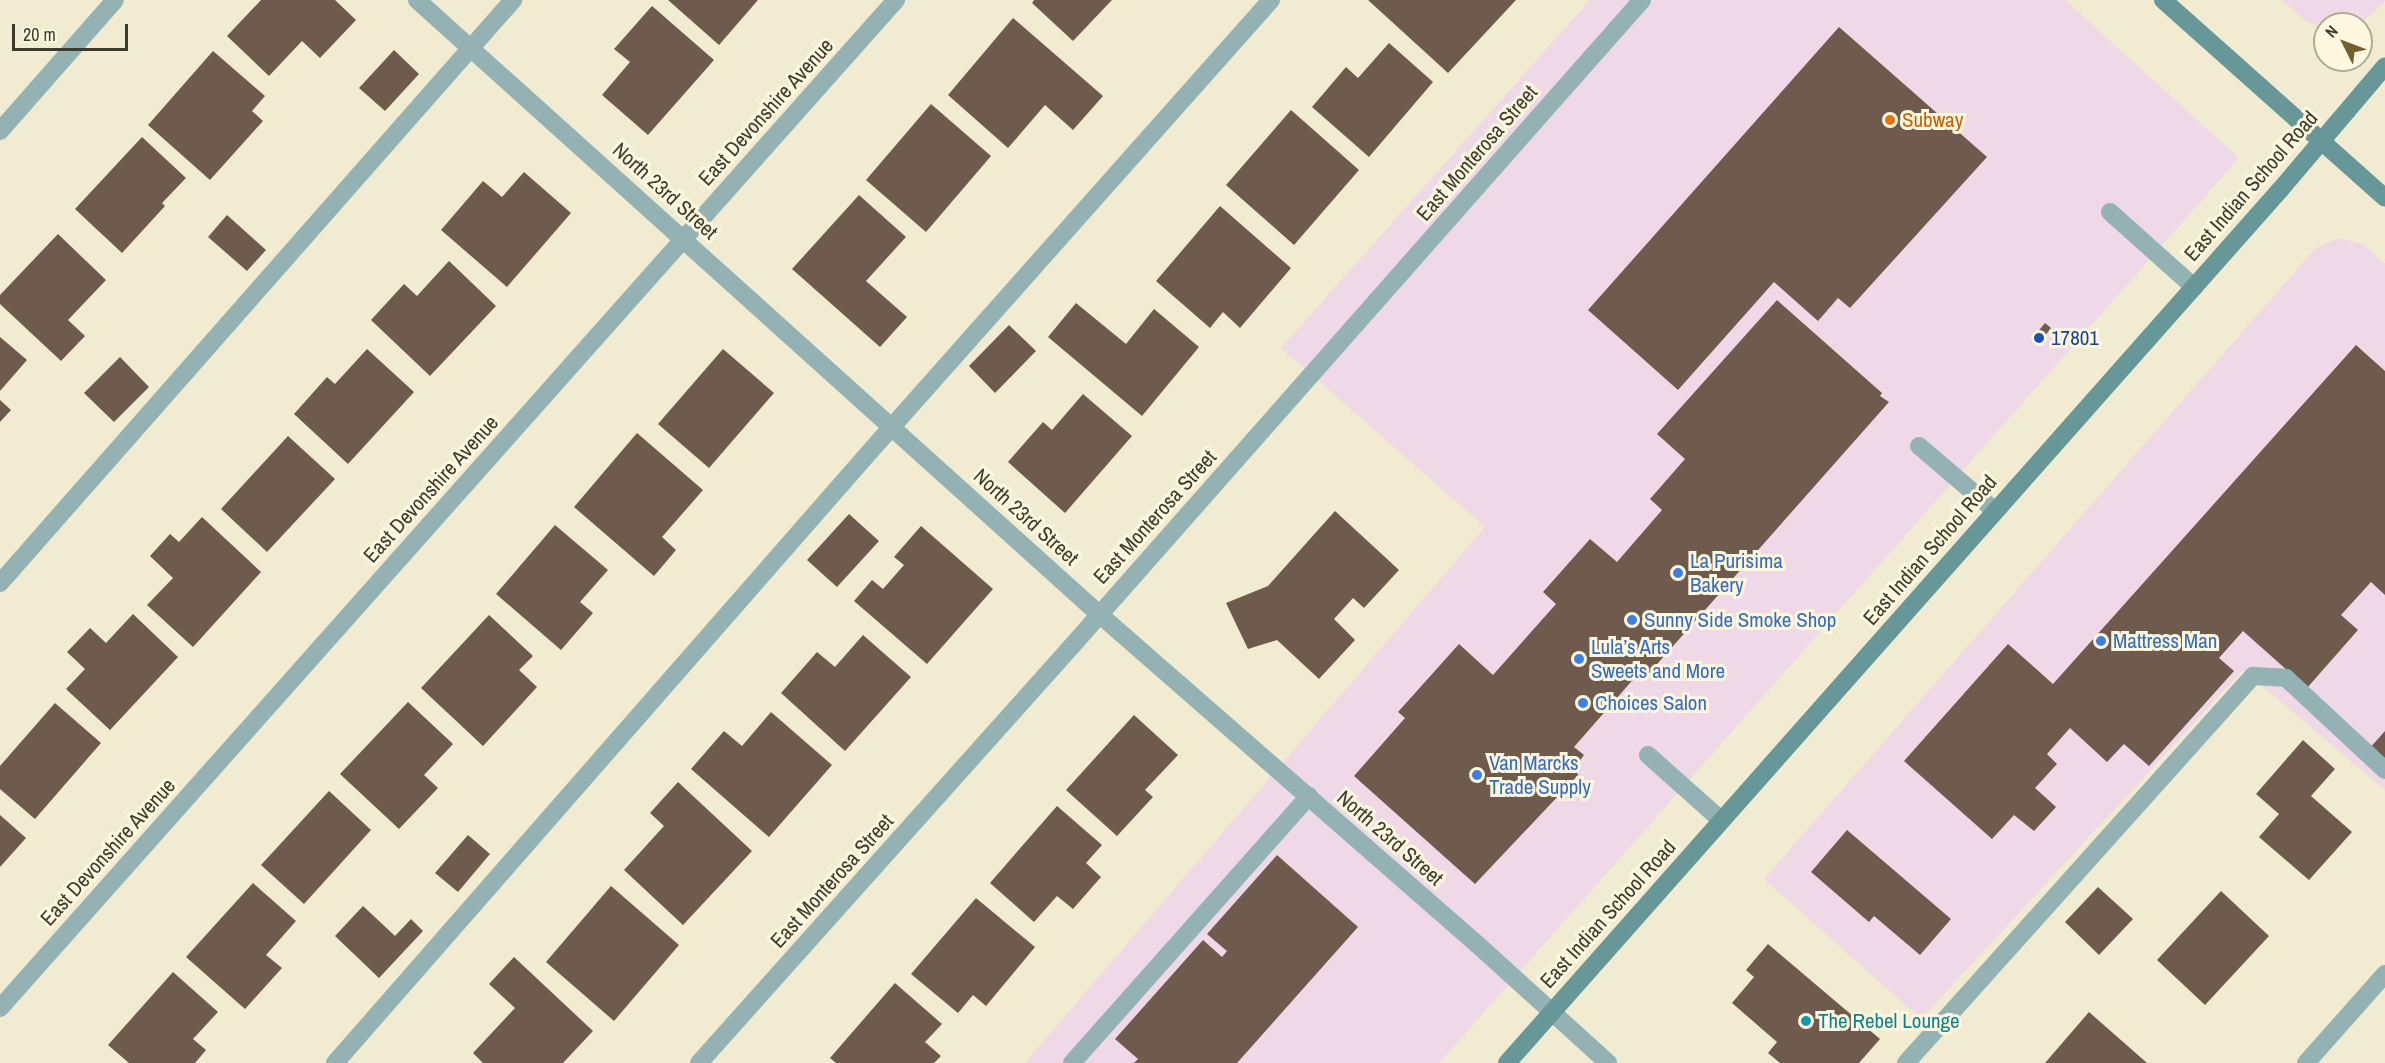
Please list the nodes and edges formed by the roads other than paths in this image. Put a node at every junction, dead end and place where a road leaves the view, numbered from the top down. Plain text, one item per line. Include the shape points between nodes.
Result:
1 (115, 0) edge
2 (417, 0) edge
3 (513, 0) edge
4 (897, 0) edge
5 (1271, 0) edge
6 (1642, 0) edge
7 (2163, 0) edge
8 (471, 48) junction
9 (2385, 66) edge
10 (0, 131) edge
11 (2321, 141) junction
12 (2385, 198) edge
13 (2110, 212) dead end
14 (684, 239) junction
15 (2194, 287) junction
16 (892, 427) junction
17 (1919, 446) dead end
18 (1995, 511) junction
19 (0, 583) edge
20 (1099, 614) junction
21 (1648, 755) dead end
22 (2385, 770) edge
23 (1309, 796) junction
24 (1721, 820) junction
25 (2385, 974) edge
26 (0, 1008) edge
27 (1552, 1012) junction
28 (335, 1063) edge
29 (699, 1063) edge
30 (1072, 1063) edge
31 (1507, 1063) edge
32 (1608, 1063) edge
33 (1906, 1063) edge
34 (2306, 1063) edge

1 - 10 street
2 - 8 street, North 23rd Street
3 - 8 street
4 - 14 street, East Devonshire Avenue
5 - 16 street
6 - 20 street, East Monterosa Street
7 - 11 main road
8 - 14 street, North 23rd Street
8 - 19 street
9 - 11 main road, East Indian School Road
11 - 12 main road
11 - 15 main road, East Indian School Road
13 - 15 street
14 - 16 street, North 23rd Street
14 - 26 street, East Devonshire Avenue
15 - 18 main road, East Indian School Road
16 - 20 street, North 23rd Street
16 - 28 street
17 - 18 street
18 - 24 main road, East Indian School Road
20 - 23 street, North 23rd Street
20 - 29 street, East Monterosa Street
21 - 24 street
22 - 33 street via 2286,678 2253,676
23 - 27 street, North 23rd Street
23 - 30 street
24 - 27 main road, East Indian School Road
25 - 34 street
27 - 31 main road, East Indian School Road
27 - 32 street, North 23rd Street

